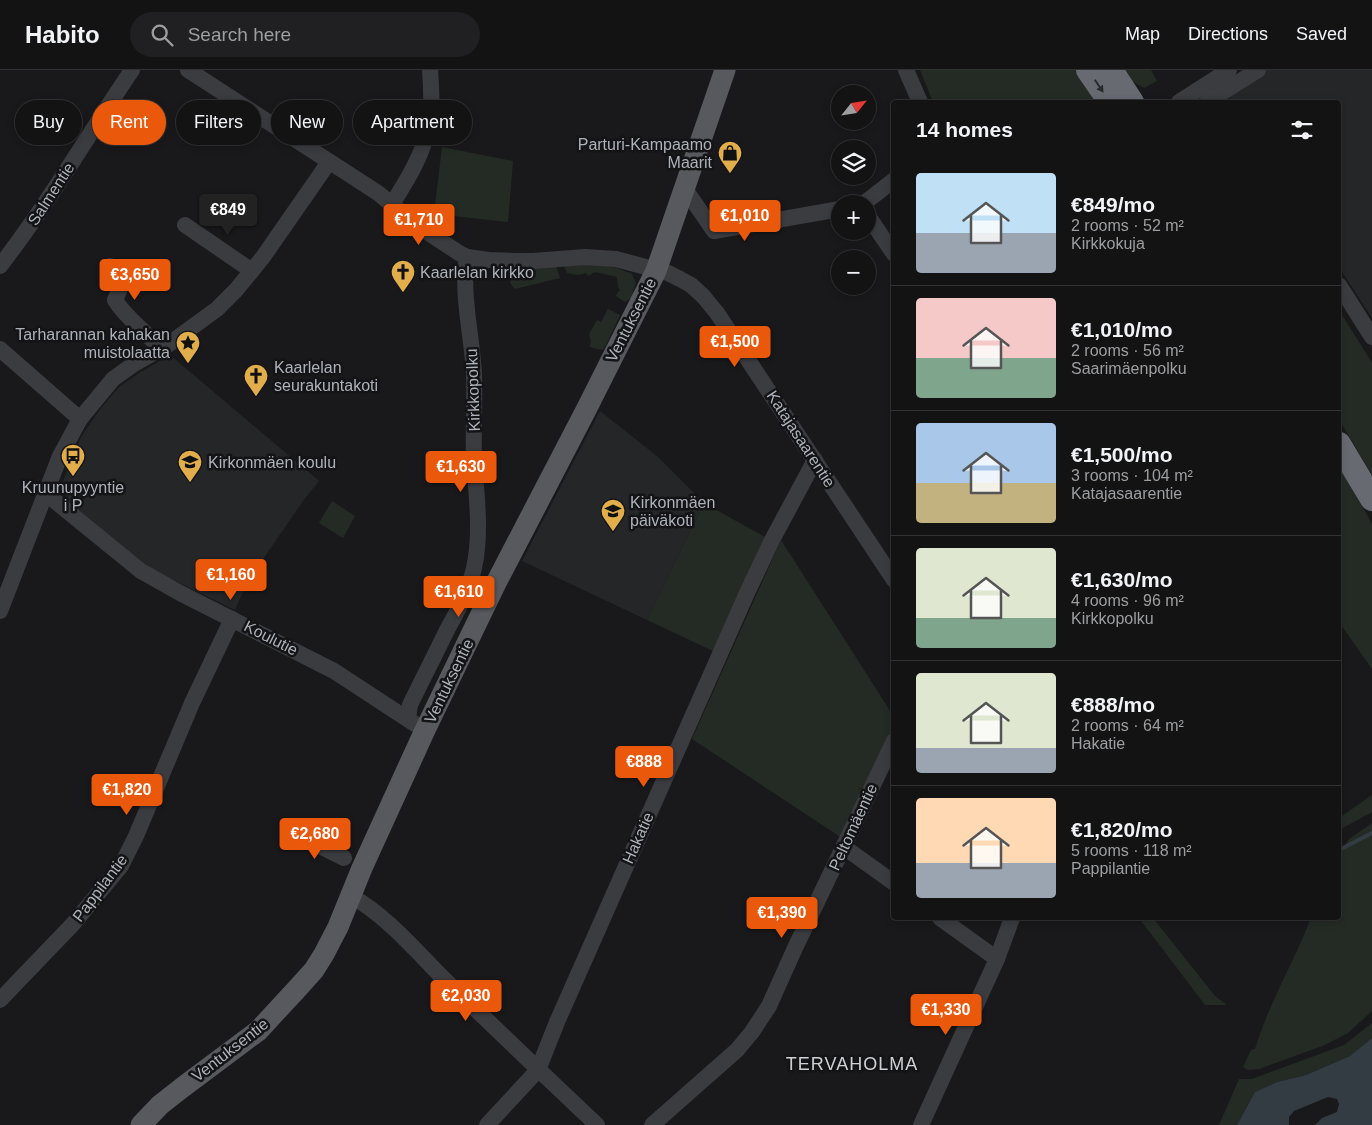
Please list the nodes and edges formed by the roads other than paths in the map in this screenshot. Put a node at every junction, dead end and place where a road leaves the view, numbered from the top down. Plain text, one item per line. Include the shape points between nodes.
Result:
1 (132, 70) edge
2 (188, 70) edge
3 (430, 70) edge
4 (725, 70) edge
5 (906, 70) edge
6 (1088, 70) edge
7 (1111, 70) edge
8 (1229, 70) edge
9 (1258, 70) edge
10 (1215, 95) edge
11 (919, 100) edge
12 (1109, 100) edge
13 (1131, 100) edge
14 (1189, 100) edge
15 (330, 162) junction
16 (891, 182) edge
17 (685, 189) junction
18 (875, 195) edge
19 (392, 204) junction
20 (831, 211) edge
21 (185, 225) dead end
22 (876, 228) edge
23 (891, 250) edge
24 (467, 256) junction
25 (0, 266) edge
26 (110, 266) dead end
27 (252, 271) junction
28 (656, 271) junction
29 (1341, 288) edge
30 (1372, 337) edge
31 (0, 349) edge
32 (160, 349) junction
33 (80, 418) junction
34 (1341, 447) edge
35 (814, 460) junction
36 (45, 493) junction
37 (1372, 499) edge
38 (891, 576) edge
39 (0, 611) edge
40 (232, 619) junction
41 (417, 724) junction
42 (891, 747) edge
43 (298, 835) dead end
44 (844, 847) junction
45 (344, 858) dead end
46 (891, 881) edge
47 (351, 896) junction
48 (943, 920) edge
49 (1011, 920) edge
50 (997, 959) junction
51 (0, 1000) edge
52 (538, 1070) junction
53 (141, 1125) edge
54 (487, 1125) edge
55 (597, 1125) edge
56 (652, 1125) edge
57 (920, 1125) edge

1 - 25 street, Salmentie
2 - 15 street
3 - 19 street via 428,130 417,161
4 - 17 main road, Ventuksentie
5 - 11 street
6 -> 12 highway
7 - 13 highway
8 - 10 street
9 - 10 street
10 - 14 street
15 - 19 street
15 - 27 street
16 - 18 street
17 - 20 street via 714,232
17 - 28 main road, Ventuksentie
19 - 24 street via 418,226
21 - 27 street
22 - 23 street
24 - 28 street, Katajasaarentie via 513,261 585,257 616,259
24 - 41 street, Kirkkopolku via 465,287 475,394 477,551 466,594 410,705
26 - 32 street via 121,277 115,300 119,307
27 - 32 street via 218,309
28 - 35 street, Katajasaarentie via 680,279 703,296
28 - 41 main road, Ventuksentie via 496,583
29 - 30 street
31 - 33 street
32 - 33 street via 113,379
33 - 36 street
34 - 37 highway
35 - 38 street, Katajasaarentie
35 - 52 street, Hakatie via 747,593
36 - 39 street
36 - 40 street, Koulutie via 141,571
40 - 41 street, Koulutie via 334,670
40 - 51 street, Pappilantie via 121,866 73,924
41 - 47 main road, Ventuksentie
42 - 44 street, Peltomäentie
43 - 45 street
44 - 46 street
44 - 56 street, Peltomäentie via 769,1006 752,1032 737,1050
47 - 52 street via 395,931
47 - 53 main road, Ventuksentie via 319,962 281,1007 258,1031 160,1105
48 - 50 street
49 - 50 street
50 - 57 street
52 - 54 street, Hakatie
52 - 55 street

